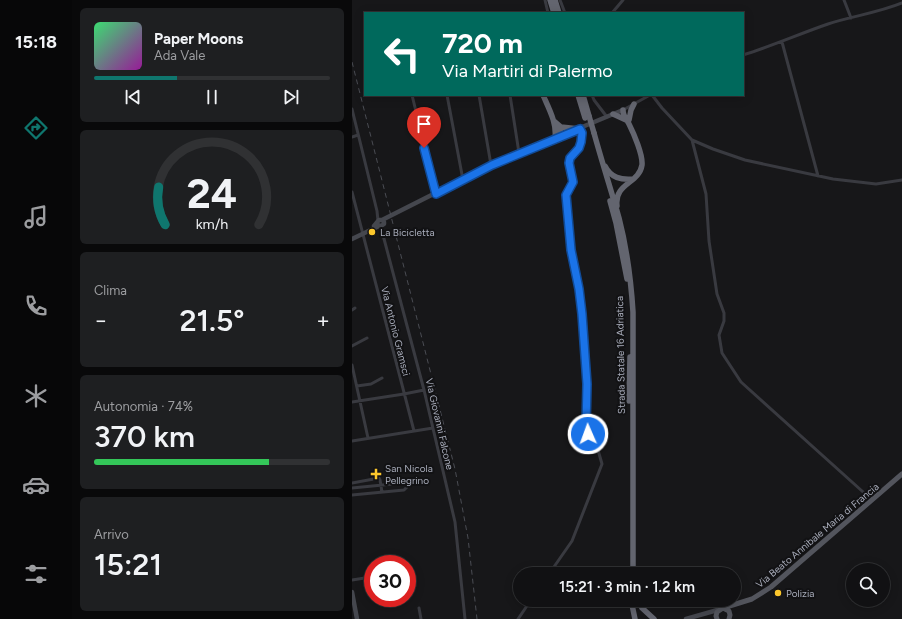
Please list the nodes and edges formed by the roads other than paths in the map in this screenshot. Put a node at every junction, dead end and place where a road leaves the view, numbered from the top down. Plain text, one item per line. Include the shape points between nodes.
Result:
1 (545, 0) edge
2 (550, 0) edge
3 (555, 0) edge
4 (560, 0) edge
5 (623, 0) edge
6 (844, 0) edge
7 (902, 3) edge
8 (548, 12) edge
9 (554, 12) edge
10 (559, 12) edge
11 (565, 12) edge
12 (613, 12) edge
13 (851, 18) junction
14 (782, 42) junction
15 (744, 55) edge
16 (412, 96) edge
17 (447, 96) edge
18 (479, 96) edge
19 (510, 96) edge
20 (543, 96) edge
21 (577, 96) edge
22 (583, 96) edge
23 (592, 96) edge
24 (649, 96) edge
25 (652, 96) edge
26 (634, 104) junction
27 (352, 109) edge
28 (624, 110) junction
29 (613, 114) junction
30 (587, 117) junction
31 (607, 117) junction
32 (628, 122) junction
33 (556, 125) junction
34 (580, 129) junction
35 (592, 133) junction
36 (358, 135) junction
37 (564, 135) junction
38 (352, 137) edge
39 (554, 138) junction
40 (692, 140) junction
41 (519, 153) junction
42 (600, 155) junction
43 (492, 165) junction
44 (818, 176) junction
45 (633, 179) junction
46 (463, 180) junction
47 (902, 180) edge
48 (352, 192) edge
49 (436, 194) junction
50 (380, 223) junction
51 (621, 226) junction
52 (362, 234) junction
53 (352, 239) edge
54 (367, 338) dead end
55 (352, 346) edge
56 (352, 365) edge
57 (382, 378) dead end
58 (357, 386) junction
59 (424, 390) junction
60 (404, 394) junction
61 (360, 401) junction
62 (352, 402) edge
63 (433, 428) junction
64 (414, 431) junction
65 (368, 438) junction
66 (352, 440) edge
67 (902, 474) edge
68 (353, 482) edge
69 (381, 485) junction
70 (353, 488) edge
71 (382, 492) junction
72 (354, 495) edge
73 (872, 500) junction
74 (554, 567) edge
75 (629, 567) edge
76 (634, 567) edge
77 (364, 578) edge
78 (352, 580) edge
79 (352, 592) edge
80 (353, 603) edge
81 (741, 603) edge
82 (526, 607) edge
83 (632, 607) edge
84 (635, 607) edge
85 (642, 607) edge
86 (729, 607) edge
87 (736, 607) edge
88 (419, 608) dead end
89 (352, 609) edge
90 (722, 609) junction
91 (703, 614) junction
92 (730, 618) edge
93 (354, 619) edge
94 (357, 619) edge
95 (421, 619) edge
96 (465, 619) edge
97 (518, 619) edge
98 (635, 619) edge
99 (654, 619) edge
100 (686, 619) edge
101 (717, 619) edge

1 - 8 street
2 - 9 highway
3 - 10 highway
4 - 11 street
5 - 12 street
6 - 13 street
7 - 13 street via 880,12
13 - 14 street
14 - 15 street
14 - 44 street
16 - 49 street
17 - 46 street
18 - 43 street
19 - 41 street
20 - 33 highway
21 - 30 highway, Strada Statale 16 Adriatica
22 - 30 highway, Strada Statale 16 Adriatica
23 - 31 street
24 - 26 street
25 - 40 street
26 - 28 street
26 - 32 highway
27 - 36 street, Via Giovanni Falcone
28 - 29 street
28 - 32 highway
29 - 31 street
29 - 32 highway
30 - 35 highway, Strada Statale 16 Adriatica
31 - 34 street
32 - 45 highway via 642,164
33 - 34 highway
33 - 37 highway
33 - 39 highway
34 - 37 street
34 - 74 street via 581,142 569,163 573,182 566,195 571,250 582,314 587,384 586,427 602,464 572,541
35 - 42 highway, Strada Statale 16 Adriatica
35 - 75 highway, Strada Statale 16 Adriatica via 616,223 630,311
36 - 38 street
36 - 50 street, Via Giovanni Falcone
37 - 39 street
39 - 41 street
40 - 44 street via 745,160
40 - 73 street via 706,194 709,242 717,294 724,314 719,335 722,353 741,382
41 - 43 street
42 - 45 highway via 612,176
42 - 51 highway, Strada Statale 16 Adriatica
43 - 46 street
44 - 47 street via 876,184
45 - 51 highway via 622,188 616,199
46 - 49 street
48 - 52 street, Via Antonio Gramsci
49 - 50 street
50 - 52 street
50 - 59 street, Via Giovanni Falcone
51 - 76 highway, Strada Statale 16 Adriatica via 633,312
52 - 53 street
52 - 60 street, Via Antonio Gramsci
54 - 55 street
56 - 58 street
57 - 58 street via 372,384
58 - 61 street
59 - 60 street
59 - 63 street, Via Giovanni Falcone
60 - 61 street
60 - 64 street, Via Antonio Gramsci
61 - 62 street
61 - 65 street
63 - 64 street
63 - 96 street, Via Giovanni Falcone via 455,522
64 - 65 street
65 - 66 street
67 - 73 main road, Via Beato Annibale Maria di Francia
68 - 69 street via 378,478
68 - 70 street
69 - 70 street
69 - 71 street
69 - 71 street via 404,483 407,487 404,490
70 - 72 street
71 - 72 street
73 - 81 main road, Via Beato Annibale Maria di Francia via 771,587
77 - 78 street
79 - 80 street
80 - 94 street
82 - 97 street
83 - 98 highway
84 - 98 highway
85 - 99 highway
86 - 90 main road, Via Beato Annibale Maria di Francia
87 - 92 main road
88 - 95 street
89 - 93 street
90 - 91 street
90 - 92 main road via 729,611
90 - 101 main road via 717,612
91 - 100 street
91 - 101 street via 710,614

